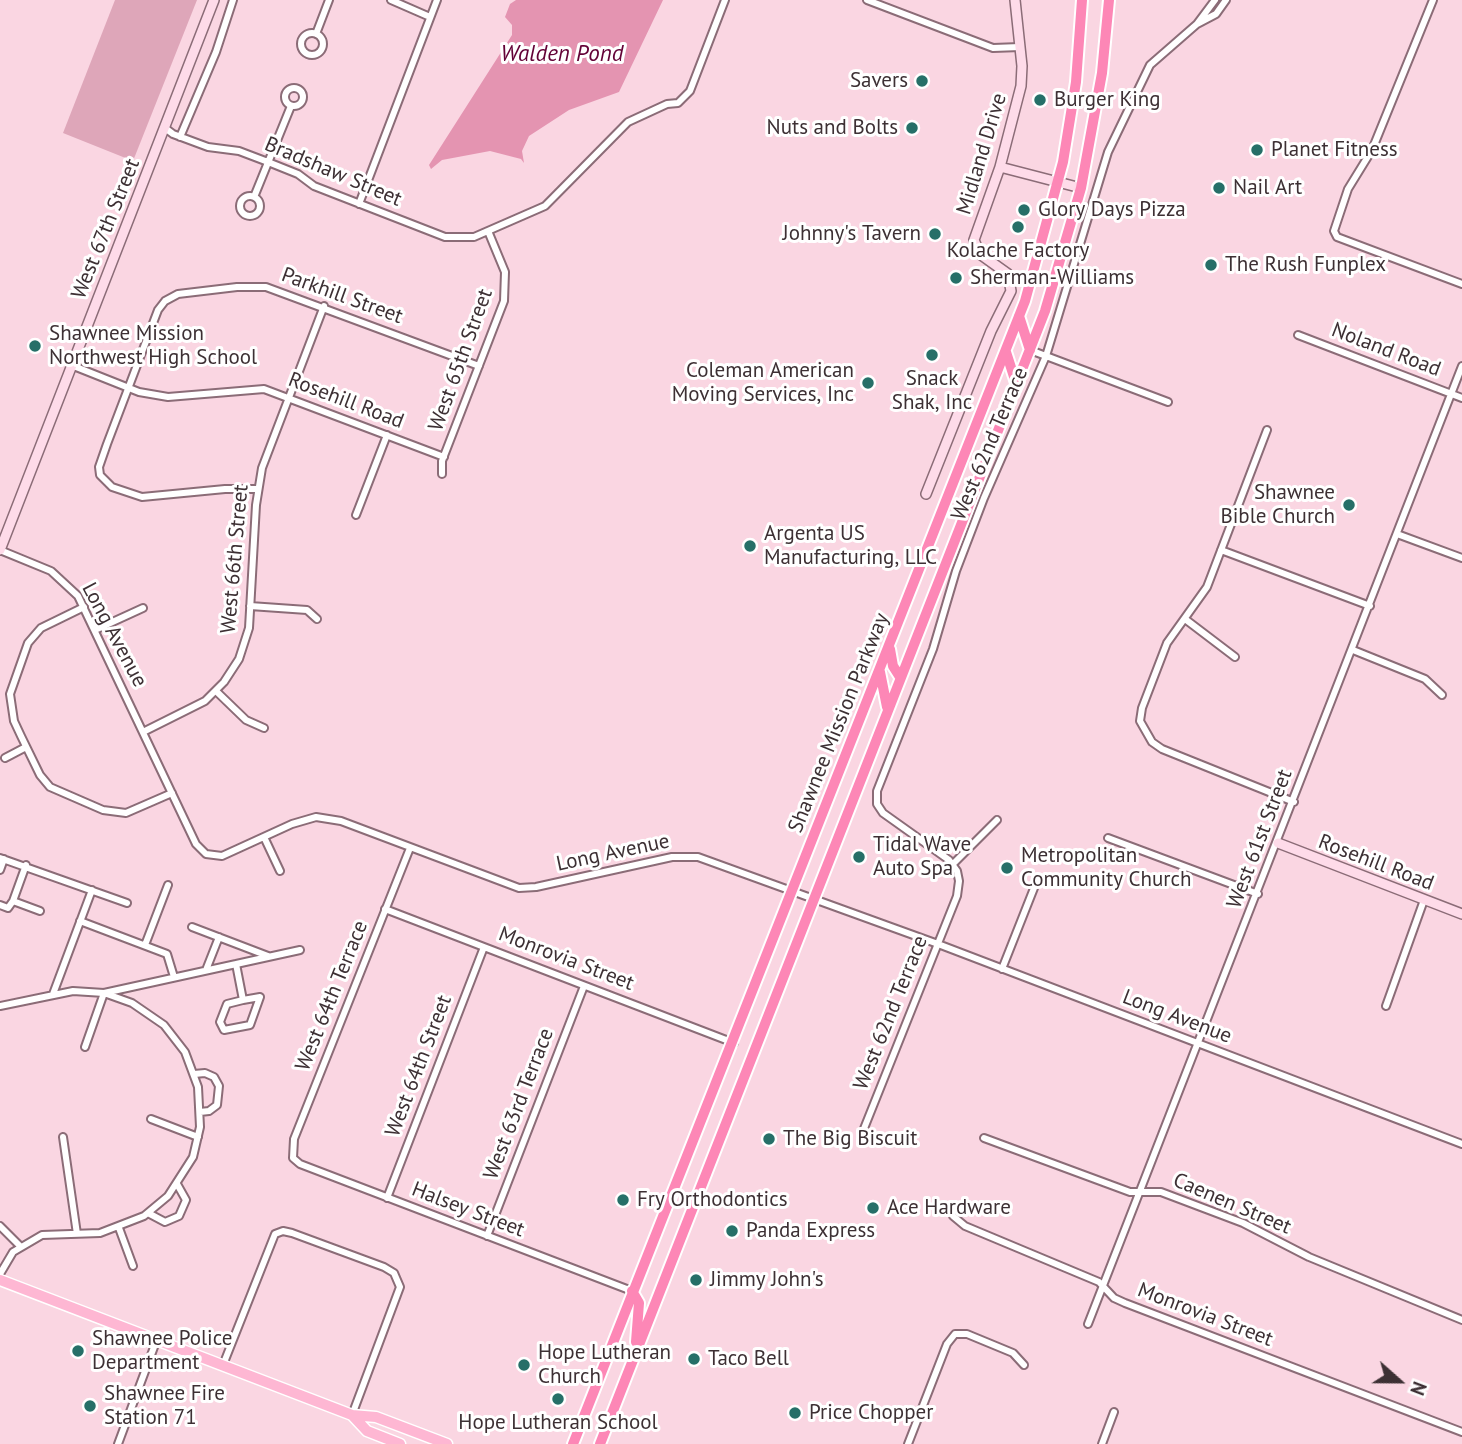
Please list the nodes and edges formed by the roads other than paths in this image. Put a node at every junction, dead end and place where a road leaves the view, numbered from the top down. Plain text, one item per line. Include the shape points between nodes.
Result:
1 (214, 0) edge
2 (233, 0) edge
3 (329, 0) edge
4 (391, 0) edge
5 (437, 0) edge
6 (725, 0) edge
7 (867, 0) edge
8 (1015, 0) edge
9 (1082, 0) edge
10 (1109, 0) edge
11 (1215, 0) edge
12 (1226, 0) edge
13 (1433, 0) edge
14 (430, 17) junction
15 (1198, 24) junction
16 (316, 34) dead end
17 (1020, 47) junction
18 (685, 96) junction
19 (689, 104) dead end
20 (291, 106) dead end
21 (165, 128) junction
22 (180, 137) junction
23 (268, 162) junction
24 (1000, 167) junction
25 (1059, 183) junction
26 (1081, 188) junction
27 (254, 197) dead end
28 (359, 204) junction
29 (488, 231) junction
30 (1462, 284) edge
31 (324, 306) junction
32 (1019, 316) junction
33 (1298, 335) dead end
34 (1030, 350) junction
35 (1006, 352) junction
36 (1046, 356) junction
37 (71, 365) junction
38 (479, 366) junction
39 (1462, 366) edge
40 (1017, 386) junction
41 (129, 387) junction
42 (1451, 394) junction
43 (289, 397) junction
44 (1462, 398) edge
45 (1168, 402) dead end
46 (1267, 430) dead end
47 (387, 435) junction
48 (444, 457) junction
49 (442, 474) dead end
50 (258, 489) junction
51 (926, 494) dead end
52 (356, 515) dead end
53 (1397, 534) junction
54 (0, 550) edge
55 (1221, 550) junction
56 (1462, 558) edge
57 (250, 606) junction
58 (1370, 606) junction
59 (84, 607) junction
60 (143, 608) dead end
61 (317, 619) dead end
62 (1185, 619) junction
63 (95, 630) junction
64 (890, 646) junction
65 (1353, 650) junction
66 (1235, 657) dead end
67 (880, 672) junction
68 (900, 677) junction
69 (216, 691) junction
70 (1442, 695) dead end
71 (887, 710) junction
72 (264, 728) dead end
73 (143, 732) junction
74 (26, 747) junction
75 (5, 758) dead end
76 (172, 793) junction
77 (1294, 802) junction
78 (997, 820) dead end
79 (264, 837) junction
80 (1108, 838) dead end
81 (1278, 844) junction
82 (410, 848) junction
83 (2, 858) edge
84 (953, 864) junction
85 (26, 865) junction
86 (0, 870) edge
87 (280, 871) dead end
88 (1038, 878) dead end
89 (168, 885) dead end
90 (92, 890) junction
91 (793, 891) junction
92 (1258, 894) junction
93 (814, 899) junction
94 (1424, 900) junction
95 (13, 901) junction
96 (127, 903) dead end
97 (0, 905) edge
98 (385, 909) junction
99 (40, 911) dead end
100 (1462, 914) edge
101 (80, 921) junction
102 (192, 927) dead end
103 (219, 937) junction
104 (938, 944) junction
105 (145, 945) junction
106 (484, 947) junction
107 (300, 950) dead end
108 (270, 957) junction
109 (236, 964) junction
110 (1002, 969) junction
111 (206, 970) junction
112 (174, 977) junction
113 (584, 986) junction
114 (104, 993) junction
115 (53, 994) junction
116 (243, 1000) junction
117 (0, 1006) edge
118 (1386, 1006) dead end
119 (733, 1042) junction
120 (1199, 1044) junction
121 (85, 1047) dead end
122 (194, 1074) junction
123 (200, 1112) junction
124 (151, 1119) dead end
125 (198, 1136) junction
126 (860, 1136) dead end
127 (63, 1137) dead end
128 (984, 1138) dead end
129 (1462, 1144) edge
130 (293, 1158) joint
131 (177, 1184) junction
132 (1142, 1191) junction
133 (387, 1198) junction
134 (952, 1209) dead end
135 (148, 1213) junction
136 (0, 1226) edge
137 (119, 1228) junction
138 (77, 1234) junction
139 (487, 1236) junction
140 (21, 1247) junction
141 (132, 1266) dead end
142 (0, 1275) edge
143 (0, 1280) edge
144 (1103, 1288) junction
145 (632, 1291) junction
146 (1462, 1320) edge
147 (1088, 1324) dead end
148 (157, 1339) junction
149 (634, 1355) junction
150 (223, 1364) junction
151 (1024, 1365) dead end
152 (1114, 1412) dead end
153 (352, 1415) junction
154 (1462, 1432) edge
155 (433, 1441) edge
156 (118, 1444) edge
157 (400, 1444) edge
158 (447, 1444) edge
159 (573, 1444) edge
160 (600, 1444) edge
161 (908, 1444) edge
162 (1102, 1444) edge

1 - 21 street, West 67th Street
2 - 22 street
3 - 16 street
4 - 14 street
5 - 14 street
6 - 18 street
7 - 17 street via 993,48
8 - 17 street, Midland Drive
9 - 25 highway, Shawnee Mission Parkway via 1076,82
10 - 26 highway, Shawnee Mission Parkway via 1102,73
11 - 15 street, West 62nd Terrace
12 - 15 street, West 62nd Terrace via 1216,14
13 - 30 street via 1372,150 1348,189 1335,222 1337,237
14 - 28 street
15 - 36 street, West 62nd Terrace via 1150,65 1129,106 1096,185
17 - 24 street, Midland Drive via 1021,86
18 - 19 street
18 - 29 street via 678,103 635,117 553,201
20 - 23 street
21 - 22 street, Bradshaw Street
21 - 37 street, West 67th Street
22 - 23 street, Bradshaw Street
23 - 27 street
23 - 28 street, Bradshaw Street
24 - 25 street
24 - 51 street, Midland Drive via 975,240 979,254 1008,274 1011,291
25 - 26 street
25 - 32 highway, Shawnee Mission Parkway
26 - 34 highway, Shawnee Mission Parkway
28 - 29 street, Bradshaw Street via 445,237 460,239
29 - 38 street, West 65th Street via 506,284
31 - 38 street, Parkhill Street
31 - 41 street, Parkhill Street via 266,287 188,293 165,300
31 - 43 street, West 66th Street
32 - 34 highway
32 - 35 highway, Shawnee Mission Parkway
33 - 42 street, Noland Road
34 - 36 street
34 - 40 highway, Shawnee Mission Parkway
35 - 40 highway
35 - 64 highway, Shawnee Mission Parkway
36 - 45 street
36 - 84 street, West 62nd Terrace via 956,570 933,649 877,791 883,813
37 - 41 street, Rosehill Road
37 - 54 street, West 67th Street
38 - 48 street, West 65th Street
39 - 42 street, West 61st Street
40 - 68 highway, Shawnee Mission Parkway
41 - 43 street, Rosehill Road via 168,397 249,388
41 - 50 street via 99,467 105,483 143,497
42 - 44 street, Noland Road
42 - 53 street, West 61st Street
43 - 47 street, Rosehill Road
43 - 50 street, West 66th Street
46 - 55 street
47 - 48 street, Rosehill Road
47 - 52 street
48 - 49 street, West 65th Street
50 - 57 street, West 66th Street
53 - 56 street
53 - 58 street, West 61st Street
54 - 59 street, Long Avenue via 51,571 73,589
55 - 58 street
55 - 62 street via 1207,587
57 - 61 street via 307,610
57 - 69 street, West 66th Street via 239,659
58 - 65 street, West 61st Street
59 - 63 street, Long Avenue
59 - 74 street via 41,628 28,643 10,694 14,721
60 - 63 street
62 - 66 street
62 - 77 street via 1167,643 1142,708 1144,730 1162,749
63 - 73 street, Long Avenue
64 - 67 highway, Shawnee Mission Parkway
64 - 68 highway
65 - 70 street via 1424,679
65 - 77 street, West 61st Street
67 - 71 highway
67 - 91 highway, Shawnee Mission Parkway
68 - 71 highway, Shawnee Mission Parkway
69 - 72 street via 246,720
69 - 73 street, West 66th Street
71 - 93 highway, Shawnee Mission Parkway
73 - 76 street, Long Avenue
74 - 75 street
74 - 76 street via 50,787 110,813 126,813
76 - 79 street, Long Avenue via 195,844 206,854 222,856
77 - 81 street, West 61st Street
78 - 84 street
79 - 82 street, Long Avenue via 316,817 334,819
79 - 87 street
80 - 92 street
81 - 92 street, West 61st Street
81 - 94 street, Rosehill Road
82 - 91 street, Long Avenue via 519,888 685,856 709,860
82 - 98 street, West 64th Terrace
83 - 85 street
83 - 86 street
84 - 104 street, West 62nd Terrace via 959,889
85 - 90 street
85 - 95 street
88 - 110 street
89 - 105 street
90 - 96 street
90 - 101 street
91 - 93 street, Long Avenue
91 - 119 highway, Shawnee Mission Parkway
92 - 120 street, West 61st Street
93 - 104 street, Long Avenue
93 - 149 highway, Shawnee Mission Parkway
94 - 100 street, Rosehill Road
94 - 118 street
95 - 97 street via 8,908
95 - 99 street
98 - 106 street, Monrovia Street
98 - 130 street, West 64th Terrace via 294,1139
101 - 105 street
101 - 115 street
102 - 103 street
103 - 108 street
103 - 111 street
104 - 110 street, Long Avenue
104 - 126 street, West 62nd Terrace
105 - 112 street via 167,954
106 - 113 street, Monrovia Street
106 - 133 street, West 64th Street
107 - 108 street
108 - 109 street
109 - 111 street
109 - 116 street
110 - 120 street, Long Avenue
111 - 112 street
112 - 114 street
113 - 119 street, Monrovia Street
113 - 139 street, West 63rd Terrace
114 - 115 street
114 - 121 street
114 - 122 street via 132,1003 164,1025 185,1052
115 - 117 street
116 - 116 street via 227,1004 220,1022 224,1031 250,1025 260,997
119 - 145 highway, Shawnee Mission Parkway
120 - 129 street, Long Avenue
120 - 132 street, West 61st Street
122 - 123 street
122 - 123 street via 214,1077 219,1086 216,1105
123 - 125 street
124 - 125 street
125 - 131 street via 193,1157
127 - 138 street
128 - 132 street, Caenen Street via 1129,1192
130 - 133 street, Halsey Street
131 - 135 street
131 - 135 street via 186,1200 179,1216 164,1222
132 - 144 street, West 61st Street
132 - 146 street, Caenen Street via 1161,1192 1243,1223 1309,1257
133 - 139 street, Halsey Street
134 - 144 street, Monrovia Street via 965,1226 1099,1282
135 - 137 street
136 - 140 street
137 - 138 street
137 - 141 street
138 - 140 street via 42,1235
139 - 145 street, Halsey Street
140 - 142 street via 7,1259
143 - 148 main road
144 - 147 street, West 61st Street
144 - 154 street, Monrovia Street via 1125,1303
145 - 149 highway via 639,1303
145 - 159 highway, Shawnee Mission Parkway
148 - 150 main road
148 - 156 street
149 - 160 highway, Shawnee Mission Parkway
150 - 153 main road
150 - 153 street via 275,1234 292,1233 384,1267 399,1278 400,1287
151 - 161 street via 1013,1353 967,1334 955,1334
152 - 162 street
153 - 155 main road via 376,1417
153 - 157 main road via 367,1431
155 - 158 main road

